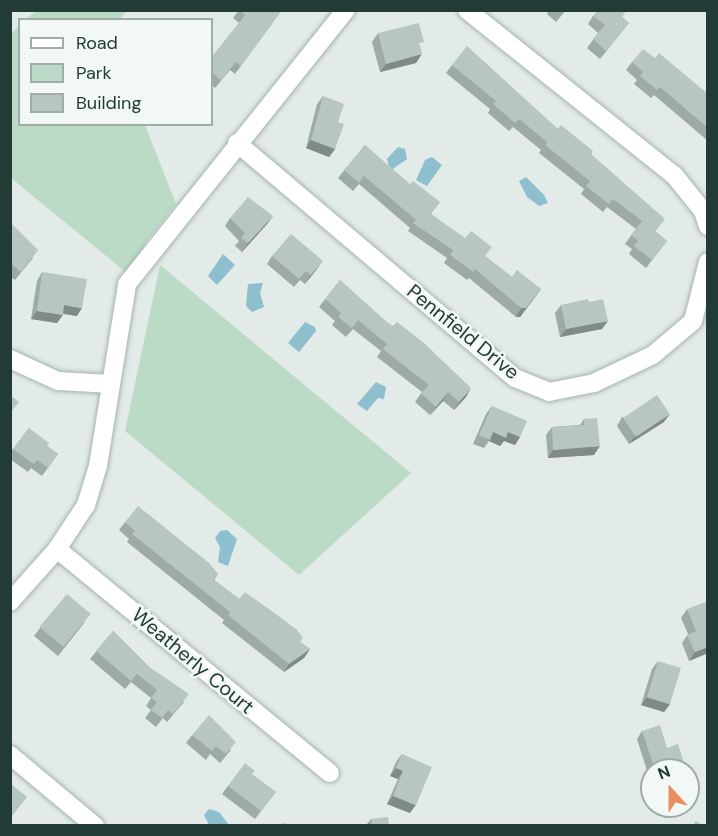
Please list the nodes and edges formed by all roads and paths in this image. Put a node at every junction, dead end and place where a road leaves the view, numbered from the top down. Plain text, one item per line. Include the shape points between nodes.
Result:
1 (346, 10) edge
2 (467, 10) edge
3 (237, 143) junction
4 (708, 226) edge
5 (708, 262) edge
6 (10, 359) edge
7 (111, 384) junction
8 (57, 549) junction
9 (10, 602) edge
10 (10, 755) edge
11 (330, 773) dead end
12 (95, 825) edge

1 - 3 street
2 - 4 street via 674,175 703,212
3 - 5 street, Pennfield Drive via 514,378 549,392 594,383 653,355 693,321
3 - 7 street via 127,284
6 - 7 street via 58,381
7 - 8 street via 98,466 86,505
8 - 9 street
8 - 11 street, Weatherly Court
10 - 12 street

